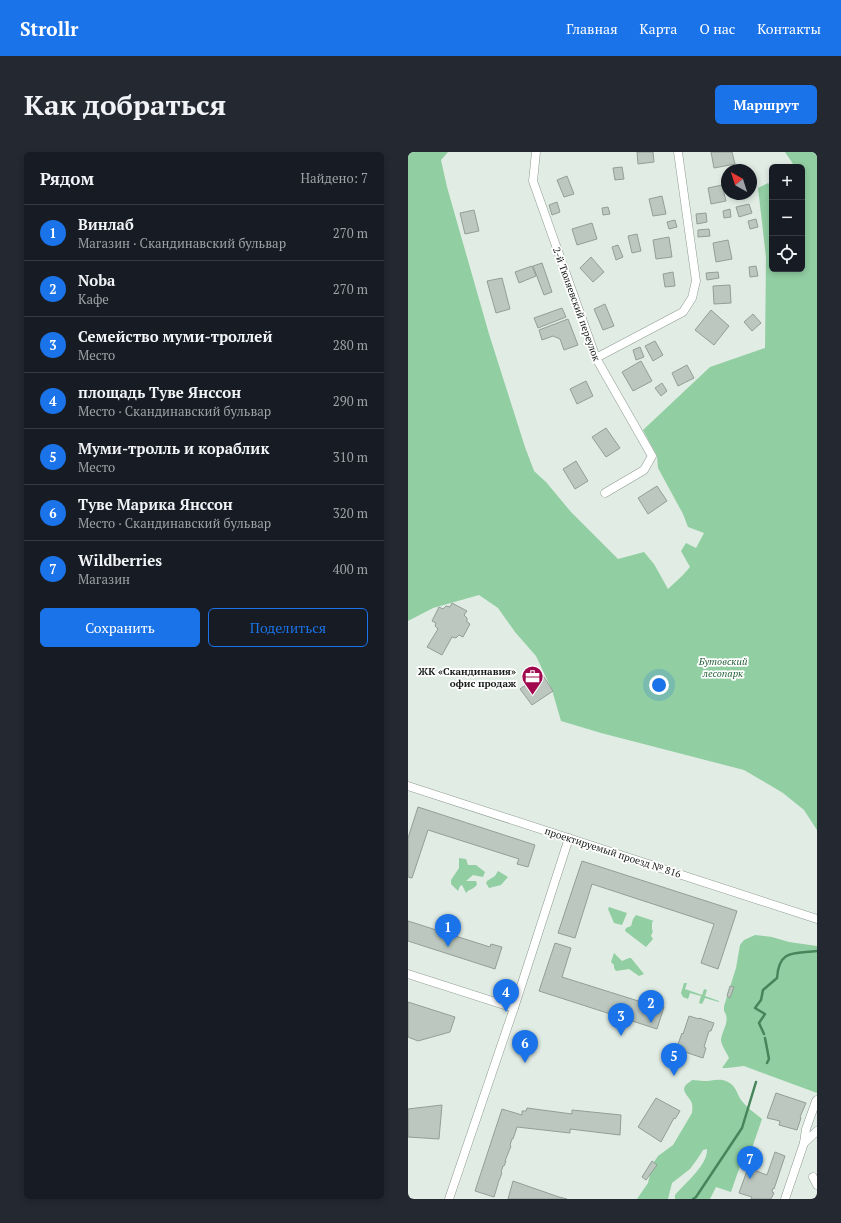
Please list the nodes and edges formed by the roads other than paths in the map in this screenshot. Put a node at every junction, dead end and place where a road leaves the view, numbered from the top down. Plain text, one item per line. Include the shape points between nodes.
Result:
1 (536, 152) edge
2 (678, 152) edge
3 (596, 358) junction
4 (605, 493) dead end
5 (408, 786) edge
6 (569, 838) junction
7 (817, 919) edge
8 (408, 974) edge
9 (514, 1008) junction
10 (817, 1100) edge
11 (817, 1131) edge
12 (804, 1143) junction
13 (813, 1177) dead end
14 (817, 1185) edge
15 (449, 1199) edge
16 (785, 1199) edge

1 - 3 street, 2-й Тюляевский переулок via 533,181
2 - 3 street via 696,281 692,298 683,312
3 - 4 street, 2-й Тюляевский переулок via 652,456 644,470
5 - 6 street, проектируемый проезд № 816
6 - 7 street, проектируемый проезд № 816
6 - 9 street
8 - 9 street
9 - 15 street
10 - 12 street via 806,1129
11 - 12 street
12 - 16 street
13 - 14 street

